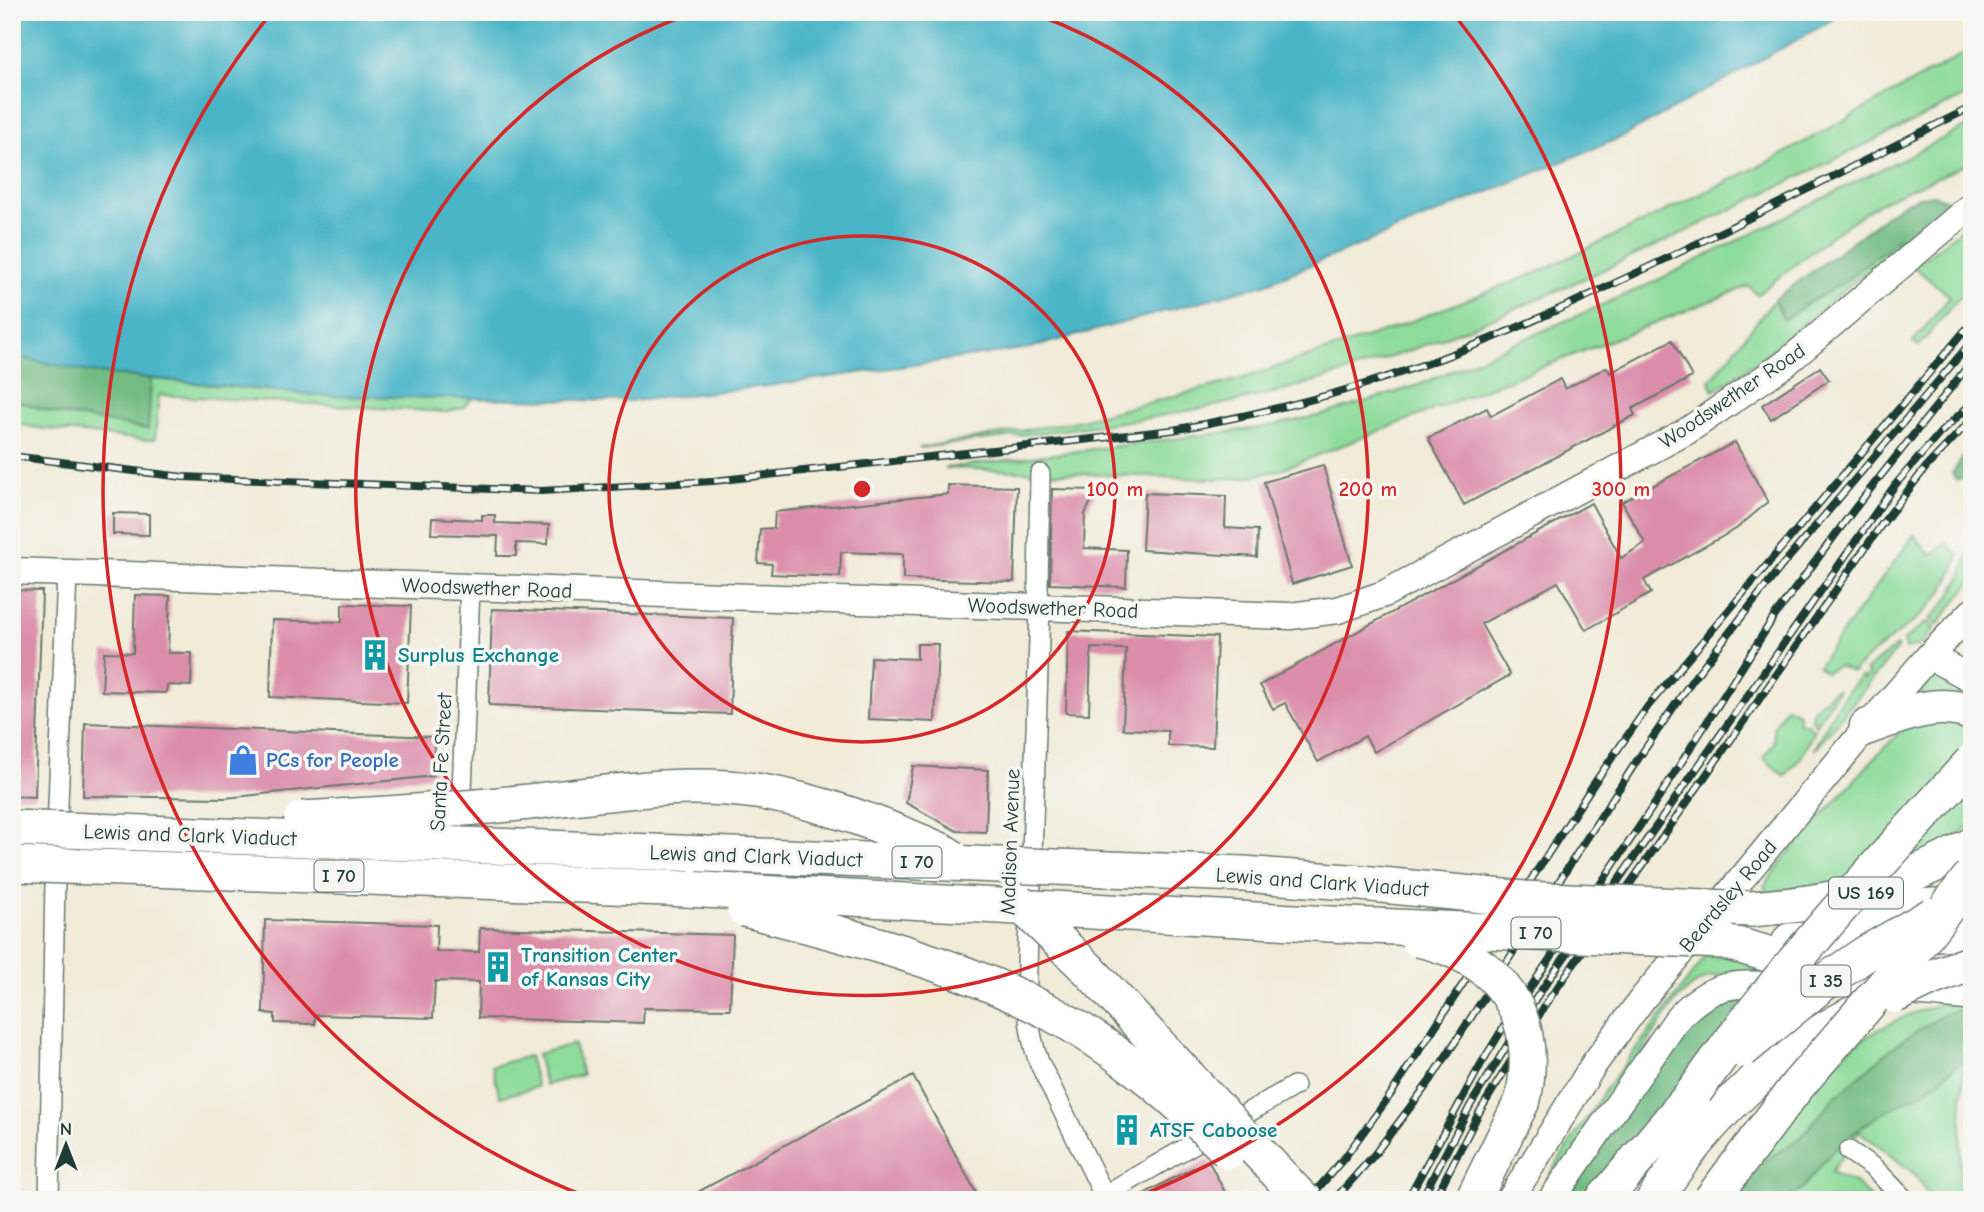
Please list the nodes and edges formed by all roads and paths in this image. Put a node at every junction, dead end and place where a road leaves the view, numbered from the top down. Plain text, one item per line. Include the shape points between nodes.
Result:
1 (1972, 205) edge
2 (1040, 474) dead end
3 (12, 571) edge
4 (67, 574) junction
5 (470, 587) junction
6 (1040, 607) junction
7 (1972, 611) edge
8 (1929, 656) junction
9 (1972, 679) edge
10 (1972, 712) edge
11 (1867, 727) junction
12 (1972, 762) edge
13 (12, 828) edge
14 (1972, 830) edge
15 (81, 831) junction
16 (1972, 845) edge
17 (12, 864) edge
18 (1937, 865) junction
19 (1972, 876) edge
20 (667, 888) junction
21 (1972, 891) edge
22 (459, 896) dead end
23 (1972, 904) edge
24 (1751, 909) junction
25 (1349, 925) junction
26 (1972, 931) edge
27 (1723, 941) junction
28 (1972, 963) edge
29 (1972, 978) edge
30 (1907, 992) junction
31 (1972, 993) edge
32 (1294, 1086) dead end
33 (1695, 1091) junction
34 (1849, 1152) dead end
35 (1100, 1197) edge
36 (49, 1200) edge
37 (1272, 1200) edge
38 (1303, 1200) edge
39 (1474, 1200) edge
40 (1510, 1200) edge
41 (1551, 1200) edge
42 (1603, 1200) edge
43 (1654, 1200) edge
44 (1711, 1200) edge
45 (1905, 1200) edge

1 - 6 street, Woodswether Road via 1785,364 1687,431 1384,594 1338,610 1290,616
2 - 6 street, Madison Avenue
3 - 4 street, Woodswether Road
4 - 5 street, Woodswether Road
4 - 36 street
5 - 6 street, Woodswether Road
5 - 22 street, Santa Fe Street
6 - 35 street, Madison Avenue via 1028,1014 1031,1041
7 - 8 street, Beardsley Road
8 - 9 street
8 - 11 street, Beardsley Road
10 - 11 highway via 1943,706 1904,713
11 - 40 street, Beardsley Road via 1643,998 1594,1064
12 - 33 highway, bridge via 1798,956
13 - 15 highway, Lewis and Clark Viaduct / I 70, bridge
14 - 18 highway
15 - 24 highway, Lewis and Clark Viaduct / I 70, bridge via 1230,874 1536,899
15 - 38 highway, bridge via 428,812 639,790 703,788 754,791 870,820 942,851 1012,897 1088,969
16 - 18 highway, US 169
17 - 20 highway, Lewis and Clark Viaduct / I 70, bridge
18 - 24 highway, US 169 via 1866,893
19 - 44 highway, bridge via 1797,1086
20 - 25 highway, I 70, bridge
20 - 37 highway, bridge via 902,951 1048,1011 1148,1078 1224,1147
21 - 33 highway, I 35, bridge via 1826,981
23 - 24 highway, I 70
25 - 27 highway, I 70, bridge
25 - 39 highway, bridge via 1456,951 1485,968 1505,989 1520,1016 1528,1045 1529,1073 1523,1099
26 - 27 highway, I 70 via 1821,941
27 - 30 highway
28 - 30 highway, I 35, bridge
29 - 30 highway, bridge
30 - 31 highway
30 - 41 street via 1736,984 1693,1001
30 - 43 highway, I 35, bridge via 1885,996 1835,1022 1759,1077 1686,1154
32 - 35 street
33 - 42 highway, I 35
34 - 45 street via 1874,1168

